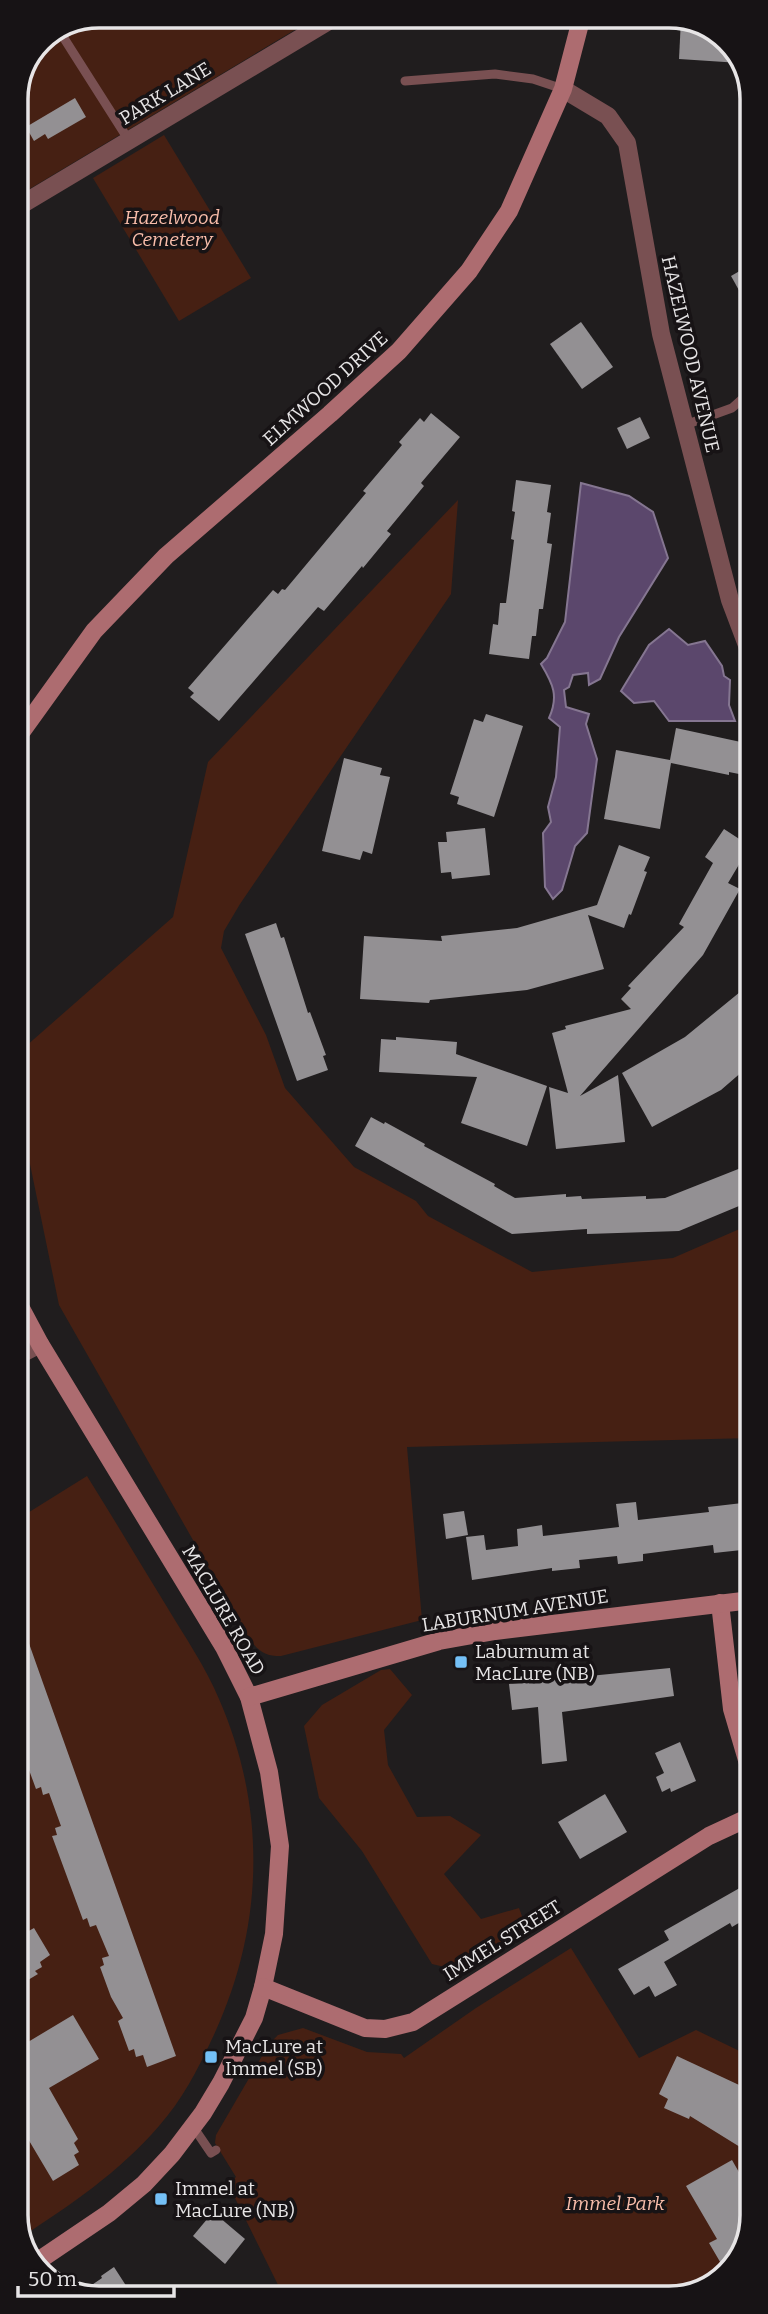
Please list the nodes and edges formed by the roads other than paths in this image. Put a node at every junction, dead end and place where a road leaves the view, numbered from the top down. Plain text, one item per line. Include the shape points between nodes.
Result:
1 (317, 28) edge
2 (579, 28) edge
3 (64, 38) edge
4 (405, 81) dead end
5 (563, 89) junction
6 (128, 139) junction
7 (28, 201) edge
8 (740, 401) edge
9 (685, 425) junction
10 (740, 626) edge
11 (28, 722) edge
12 (28, 1322) edge
13 (40, 1344) junction
14 (28, 1351) edge
15 (740, 1601) edge
16 (720, 1603) junction
17 (249, 1697) junction
18 (740, 1736) edge
19 (740, 1822) edge
20 (263, 1987) junction
21 (194, 2127) junction
22 (216, 2150) dead end
23 (43, 2258) edge

1 - 6 street, PARK LANE
2 - 5 street, ELMWOOD DRIVE
3 - 6 lane
4 - 5 lane via 495,74
5 - 9 street, HAZELWOOD AVENUE via 608,116 627,144 661,334
5 - 11 street, ELMWOOD DRIVE via 509,211 469,271 399,351 166,556 103,621
6 - 7 street, PARK LANE
8 - 9 lane
9 - 10 street, HAZELWOOD AVENUE
12 - 13 street, MACLURE ROAD
13 - 14 street
13 - 17 street, MACLURE ROAD via 224,1647
15 - 16 street, LABURNUM AVENUE
16 - 17 street, LABURNUM AVENUE via 439,1641
16 - 18 street via 732,1709
17 - 20 street, MACLURE ROAD via 269,1772 280,1846 274,1934
19 - 20 street, IMMEL STREET via 709,1836 413,2022 365,2028
20 - 21 street, MACLURE ROAD via 243,2041
21 - 22 lane via 211,2153
21 - 23 street via 135,2191

